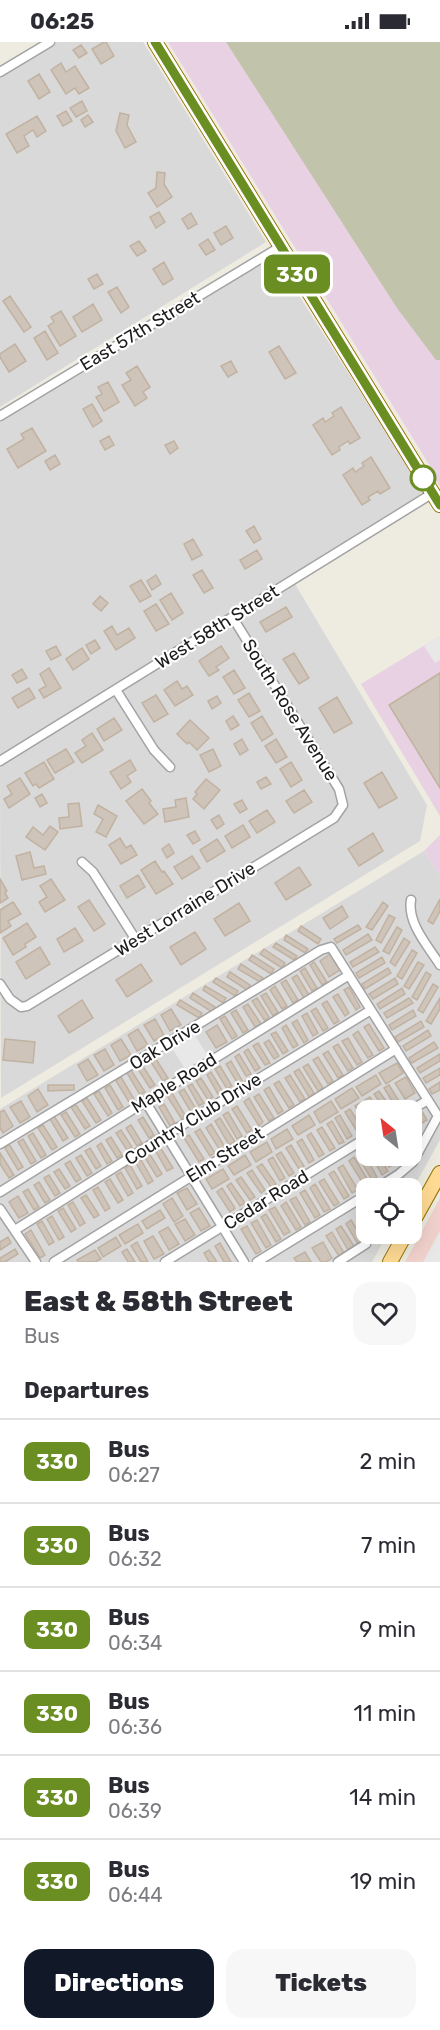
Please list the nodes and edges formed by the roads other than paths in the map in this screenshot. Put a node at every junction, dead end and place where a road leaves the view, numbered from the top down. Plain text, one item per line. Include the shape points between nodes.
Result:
1 (50, 42) edge
2 (154, 42) edge
3 (0, 72) edge
4 (280, 247) junction
5 (0, 416) edge
6 (436, 499) edge
7 (233, 618) junction
8 (116, 690) junction
9 (0, 760) edge
10 (170, 767) dead end
11 (344, 805) joint
12 (82, 861) dead end
13 (411, 900) dead end
14 (135, 940) junction
15 (440, 965) edge
16 (349, 975) junction
17 (0, 984) edge
18 (371, 1010) junction
19 (396, 1049) junction
20 (428, 1100) junction
21 (145, 1101) junction
22 (422, 1104) edge
23 (166, 1135) junction
24 (0, 1144) edge
25 (356, 1144) edge
26 (440, 1173) edge
27 (192, 1176) junction
28 (393, 1178) edge
29 (0, 1192) edge
30 (356, 1201) edge
31 (422, 1205) edge
32 (0, 1209) edge
33 (223, 1227) junction
34 (15, 1230) junction
35 (366, 1244) dead end
36 (400, 1244) edge
37 (36, 1262) edge
38 (54, 1262) edge
39 (165, 1262) edge
40 (244, 1262) edge
41 (257, 1262) edge
42 (338, 1262) edge
43 (390, 1262) edge

1 - 3 street
2 - 4 main road
4 - 5 street, East 57th Street
4 - 6 main road
6 - 7 street, West 58th Street
7 - 8 street, West 58th Street
7 - 11 street, South Rose Avenue via 339,789
8 - 9 street, West 58th Street
8 - 10 street via 154,750
11 - 14 street, West Lorraine Drive via 334,818
12 - 14 street
13 - 15 street via 414,923
14 - 17 street, West Lorraine Drive via 21,1007
16 - 18 street
16 - 21 street, Maple Road
16 - 24 street, Oak Drive via 331,947 312,956
18 - 19 street
18 - 23 street, Country Club Drive
19 - 20 street
19 - 27 street, Elm Street
20 - 22 street
20 - 28 street via 438,1116 416,1157
21 - 23 street
21 - 29 street, Maple Road
23 - 27 street
23 - 34 street, Country Club Drive
25 - 33 street, Cedar Road
26 - 31 main road
27 - 33 street
27 - 38 street, Elm Street
30 - 41 street
32 - 34 street
33 - 39 street, Cedar Road
33 - 40 street
34 - 37 street
35 - 42 street
36 - 43 main road

